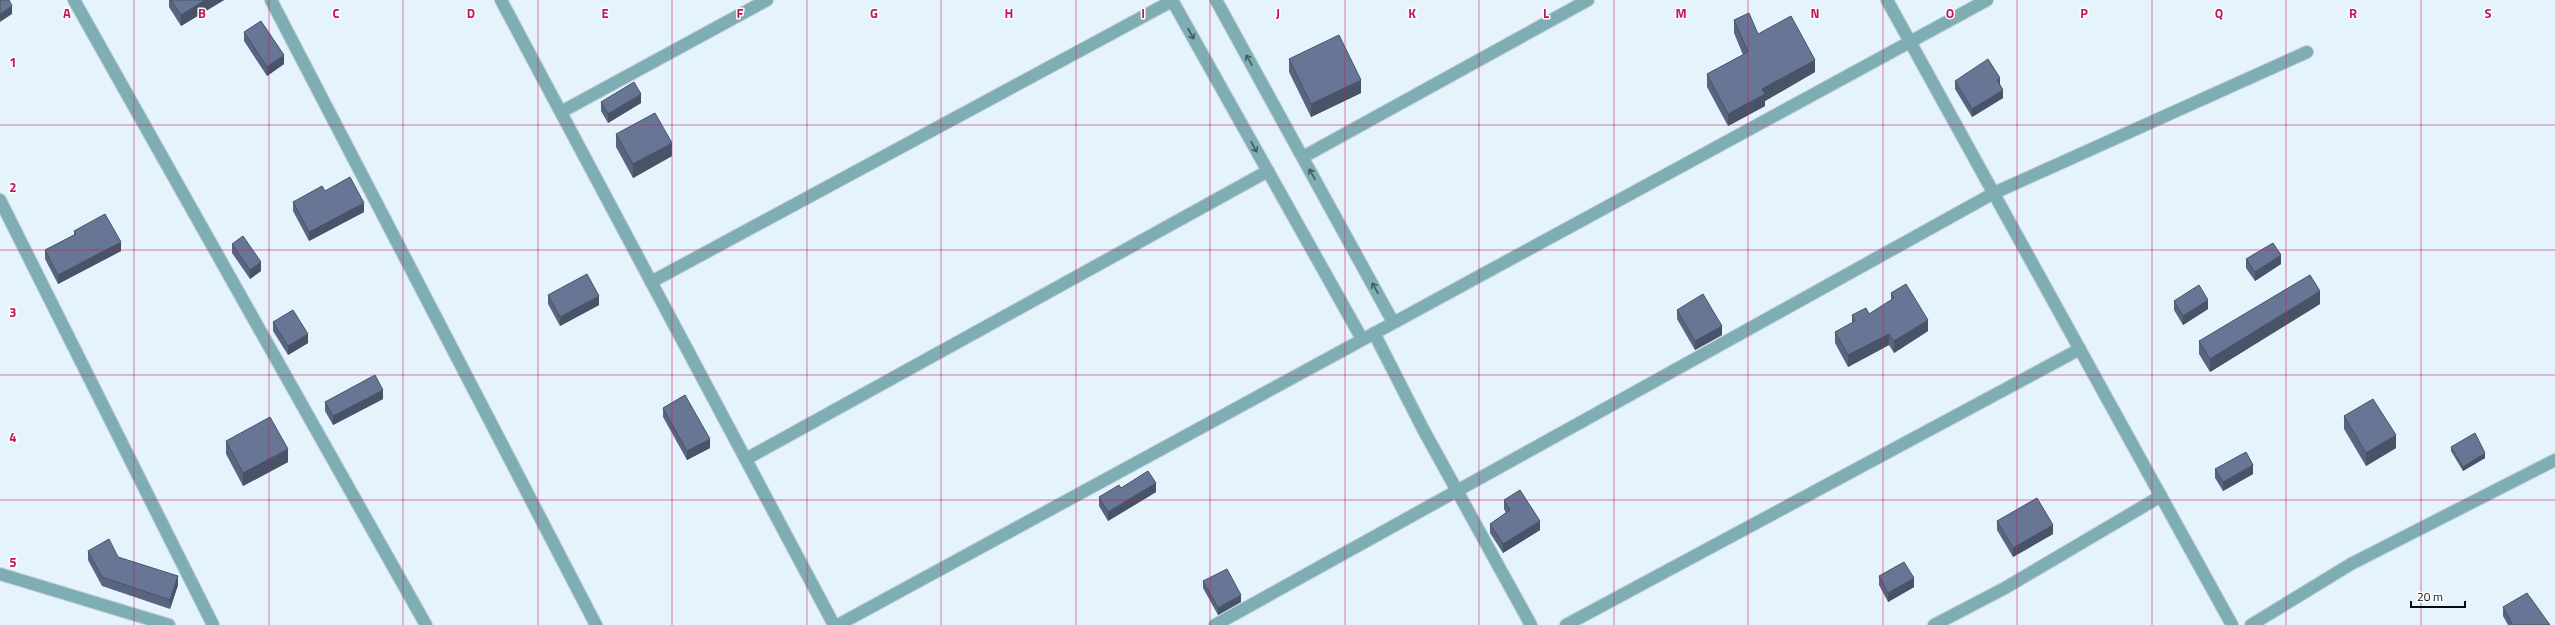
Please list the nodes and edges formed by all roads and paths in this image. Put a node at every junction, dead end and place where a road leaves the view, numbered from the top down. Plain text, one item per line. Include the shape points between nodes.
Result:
1 (74, 0) edge
2 (271, 0) edge
3 (501, 0) edge
4 (767, 0) edge
5 (1172, 0) edge
6 (1216, 0) edge
7 (1588, 0) edge
8 (1887, 0) edge
9 (1987, 0) edge
10 (1910, 42) junction
11 (2307, 52) dead end
12 (561, 112) junction
13 (1303, 157) junction
14 (1268, 171) junction
15 (1994, 193) junction
16 (0, 200) edge
17 (652, 282) junction
18 (1393, 322) junction
19 (1374, 333) junction
20 (1362, 339) junction
21 (2080, 349) junction
22 (746, 459) junction
23 (2555, 460) edge
24 (1457, 491) junction
25 (2161, 496) junction
26 (0, 574) edge
27 (169, 625) edge
28 (213, 625) edge
29 (426, 625) edge
30 (596, 625) edge
31 (834, 625) edge
32 (838, 625) edge
33 (1215, 625) edge
34 (1531, 625) edge
35 (1566, 625) edge
36 (1934, 625) edge
37 (2232, 625) edge
38 (2251, 625) edge

1 - 29 street
2 - 30 street
3 - 12 street
4 - 12 street
5 -> 14 street
5 - 17 street
13 -> 6 street
7 - 13 street
8 - 10 street
9 - 10 street
10 - 15 street
10 - 18 street
11 - 15 street
12 - 17 street
18 -> 13 street
14 - 20 street
14 - 22 street
15 - 21 street
15 - 24 street
16 - 28 street
17 - 22 street
18 - 19 street
19 - 20 street
19 - 24 street
20 - 32 street
21 - 25 street
21 - 35 street
22 - 31 street
23 - 38 street via 2351,564
24 - 33 street
24 - 34 street
25 - 36 street via 2005,588
25 - 37 street
26 - 27 street

